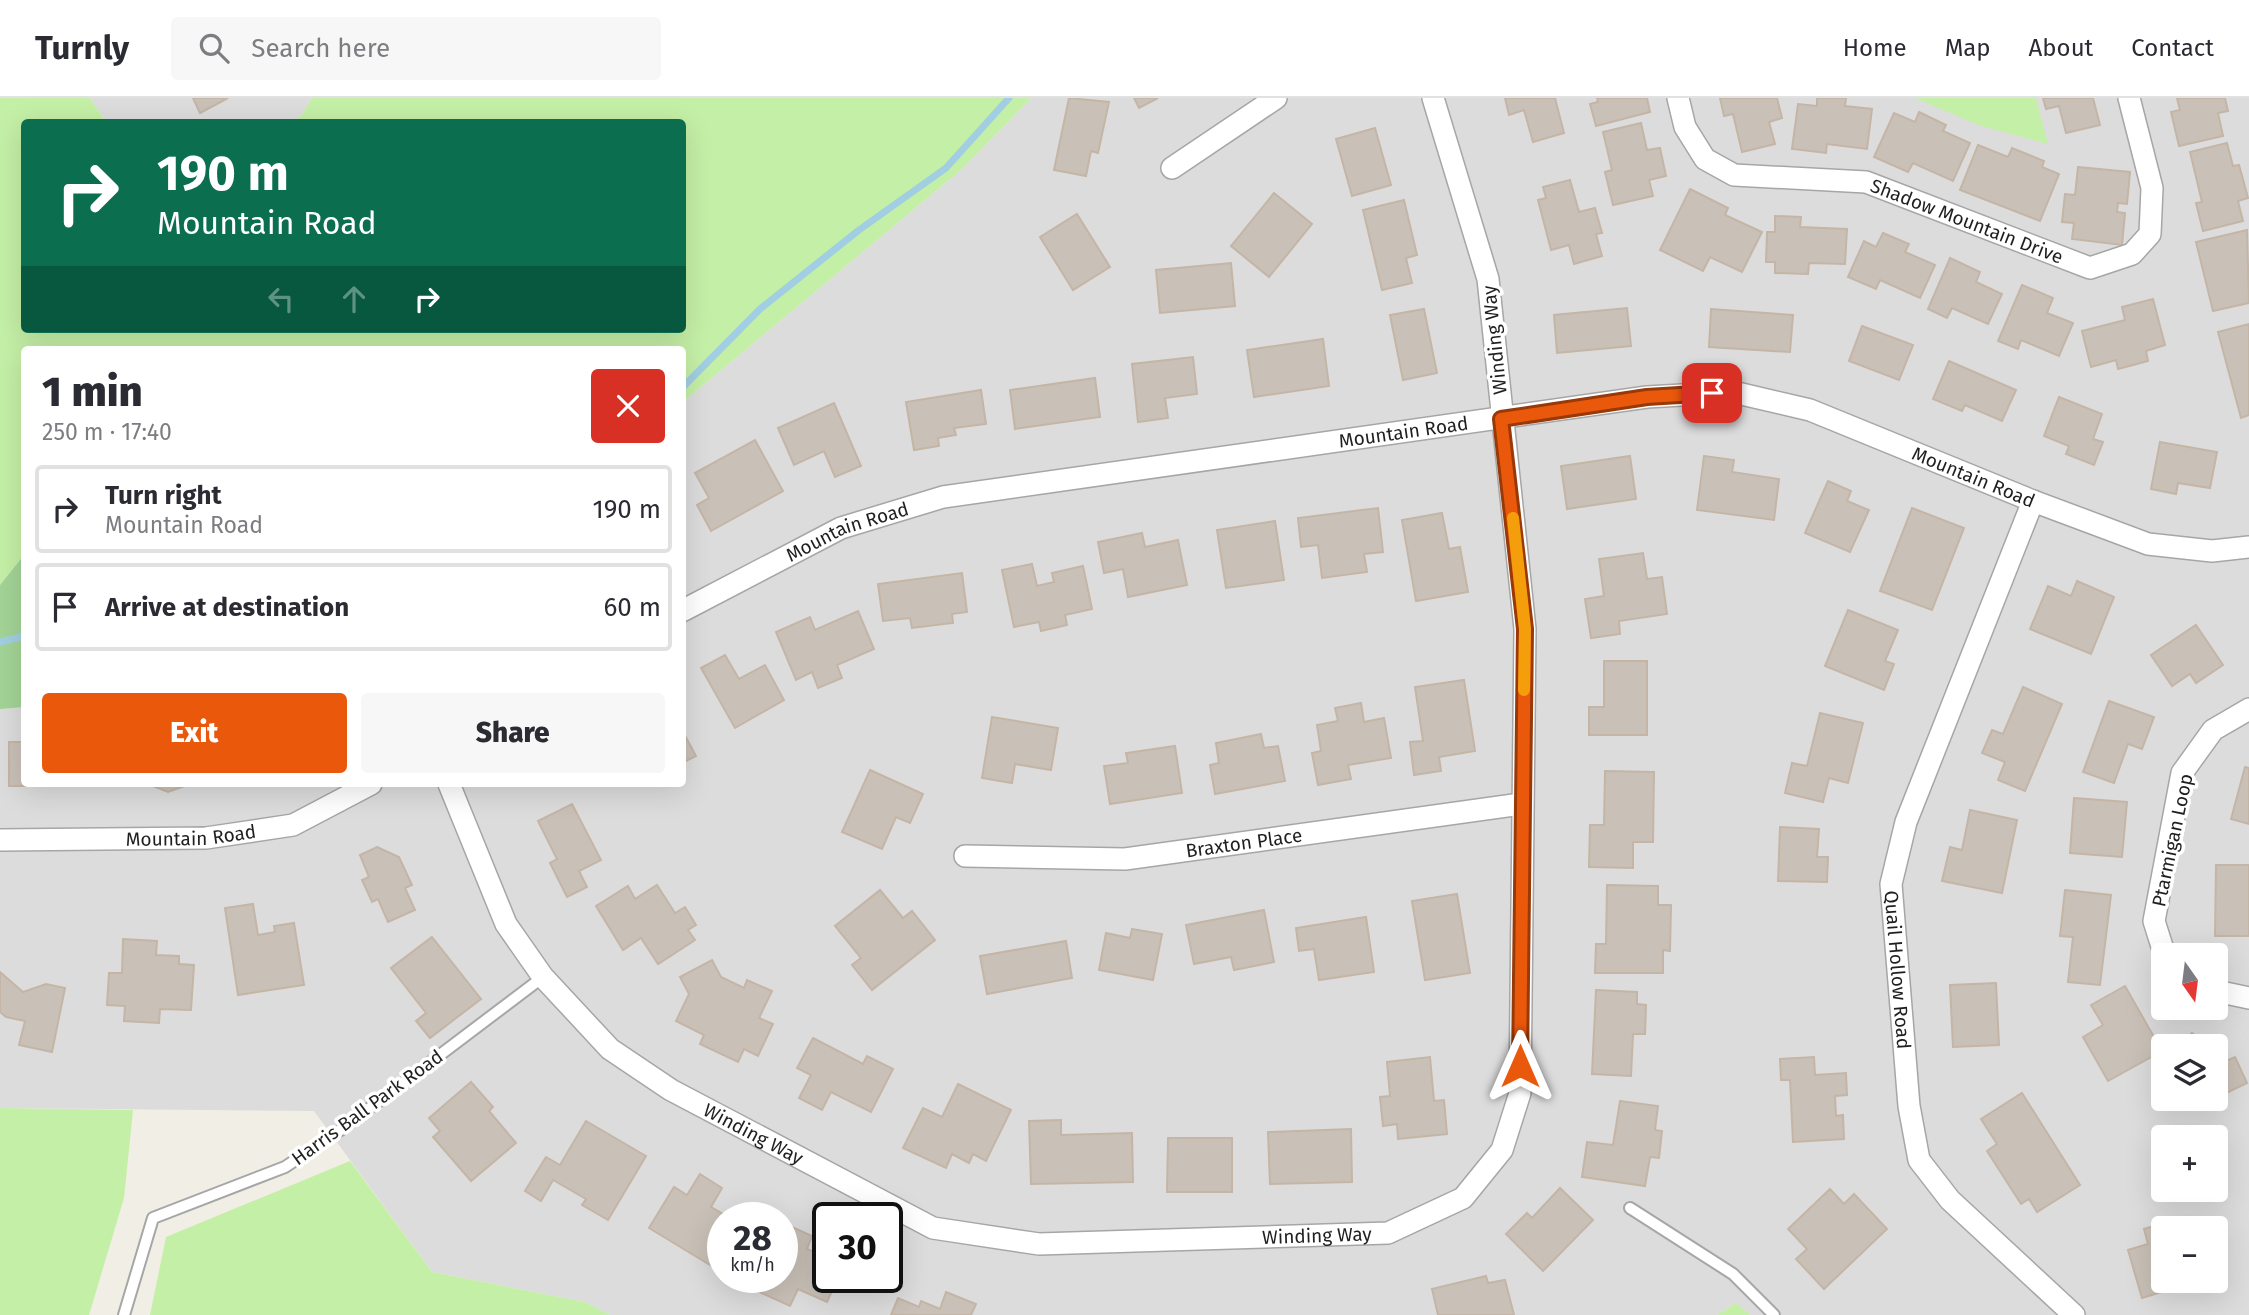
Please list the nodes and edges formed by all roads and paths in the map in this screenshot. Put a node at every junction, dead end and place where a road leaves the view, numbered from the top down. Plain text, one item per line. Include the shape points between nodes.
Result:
1 (1276, 98) edge
2 (1433, 98) edge
3 (1678, 98) edge
4 (2129, 98) edge
5 (1172, 168) dead end
6 (1501, 419) junction
7 (2033, 501) junction
8 (2249, 547) edge
9 (686, 609) edge
10 (2249, 709) edge
11 (364, 787) edge
12 (450, 787) edge
13 (1521, 804) junction
14 (0, 840) edge
15 (965, 856) dead end
16 (2161, 943) edge
17 (543, 977) junction
18 (2228, 994) edge
19 (2249, 998) edge
20 (1630, 1208) dead end
21 (124, 1315) edge
22 (1774, 1315) edge
23 (2074, 1315) edge

1 - 5 street
2 - 6 street, Winding Way via 1488,279
3 - 4 street, Shadow Mountain Drive via 1685,127 1705,159 1734,175 1866,182 2090,268 2132,254 2150,234 2152,188
6 - 7 street, Mountain Road via 1647,397 1733,392 1810,410
6 - 9 street, Mountain Road via 943,497 841,528
6 - 13 street, Winding Way via 1525,629
7 - 8 street, Mountain Road via 2148,544 2212,551
7 - 23 street, Quail Hollow Road via 1906,822 1891,884 1909,1106 1919,1160 1950,1200
10 - 16 street, Ptarmigan Loop via 2213,730 2182,773 2154,921
11 - 14 street, Mountain Road via 293,825 206,838
12 - 17 street, Winding Way via 506,924
13 - 15 street, Braxton Place via 1125,859
13 - 17 street, Winding Way via 1520,1093 1502,1150 1462,1198 1388,1233 1039,1244 933,1228 671,1090 610,1049
17 - 21 lane, Harris Ball Park Road via 285,1167 153,1218
18 - 19 street
20 - 22 lane via 1733,1274

